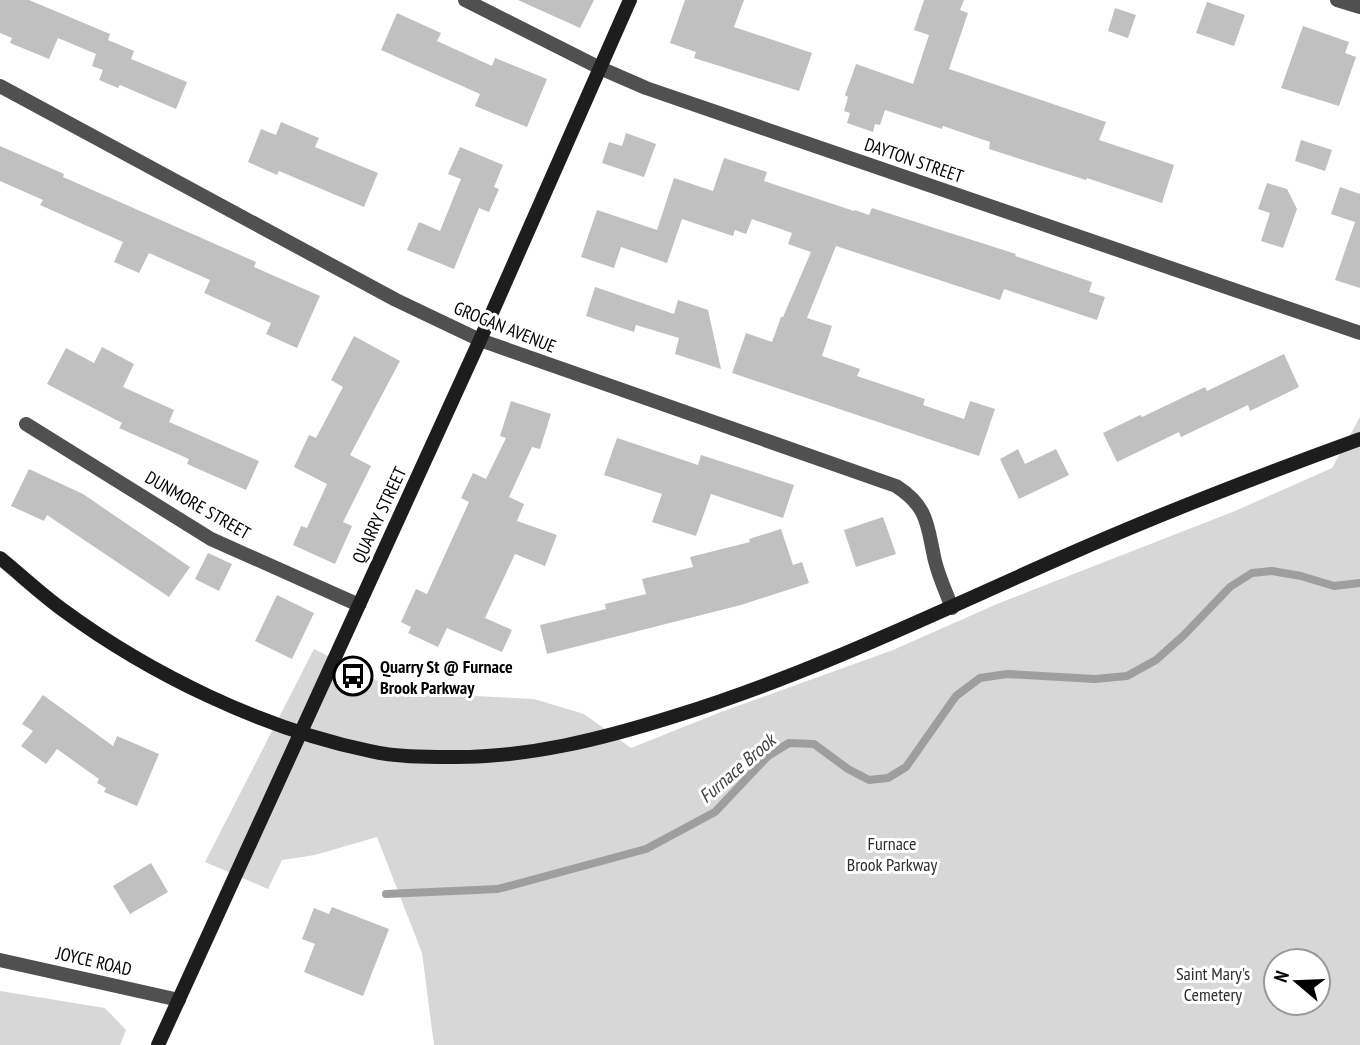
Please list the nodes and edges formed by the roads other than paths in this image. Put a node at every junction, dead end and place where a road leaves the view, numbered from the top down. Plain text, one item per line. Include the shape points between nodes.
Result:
1 (466, 0) edge
2 (630, 0) edge
3 (1337, 0) edge
4 (1360, 7) edge
5 (600, 68) junction
6 (0, 86) edge
7 (1360, 333) edge
8 (480, 340) junction
9 (26, 424) dead end
10 (1360, 439) edge
11 (0, 558) edge
12 (359, 605) junction
13 (952, 607) junction
14 (300, 733) junction
15 (0, 960) edge
16 (179, 1000) junction
17 (158, 1045) edge

1 - 5 street, DAYTON STREET
2 - 5 main road, QUARRY STREET
3 - 4 street
5 - 7 street, DAYTON STREET via 646,88
5 - 8 main road, QUARRY STREET
6 - 8 street, GROGAN AVENUE via 404,304
8 - 12 main road, QUARRY STREET
8 - 13 street, GROGAN AVENUE via 896,486 925,514 938,572
9 - 12 street, DUNMORE STREET via 211,538
10 - 13 main road via 1106,538
11 - 14 main road via 63,610 133,656 211,697
12 - 14 main road, QUARRY STREET
13 - 14 main road via 774,684 588,741 512,754 429,757 372,752
14 - 16 main road, QUARRY STREET
15 - 16 street, JOYCE ROAD
16 - 17 main road, QUARRY STREET

